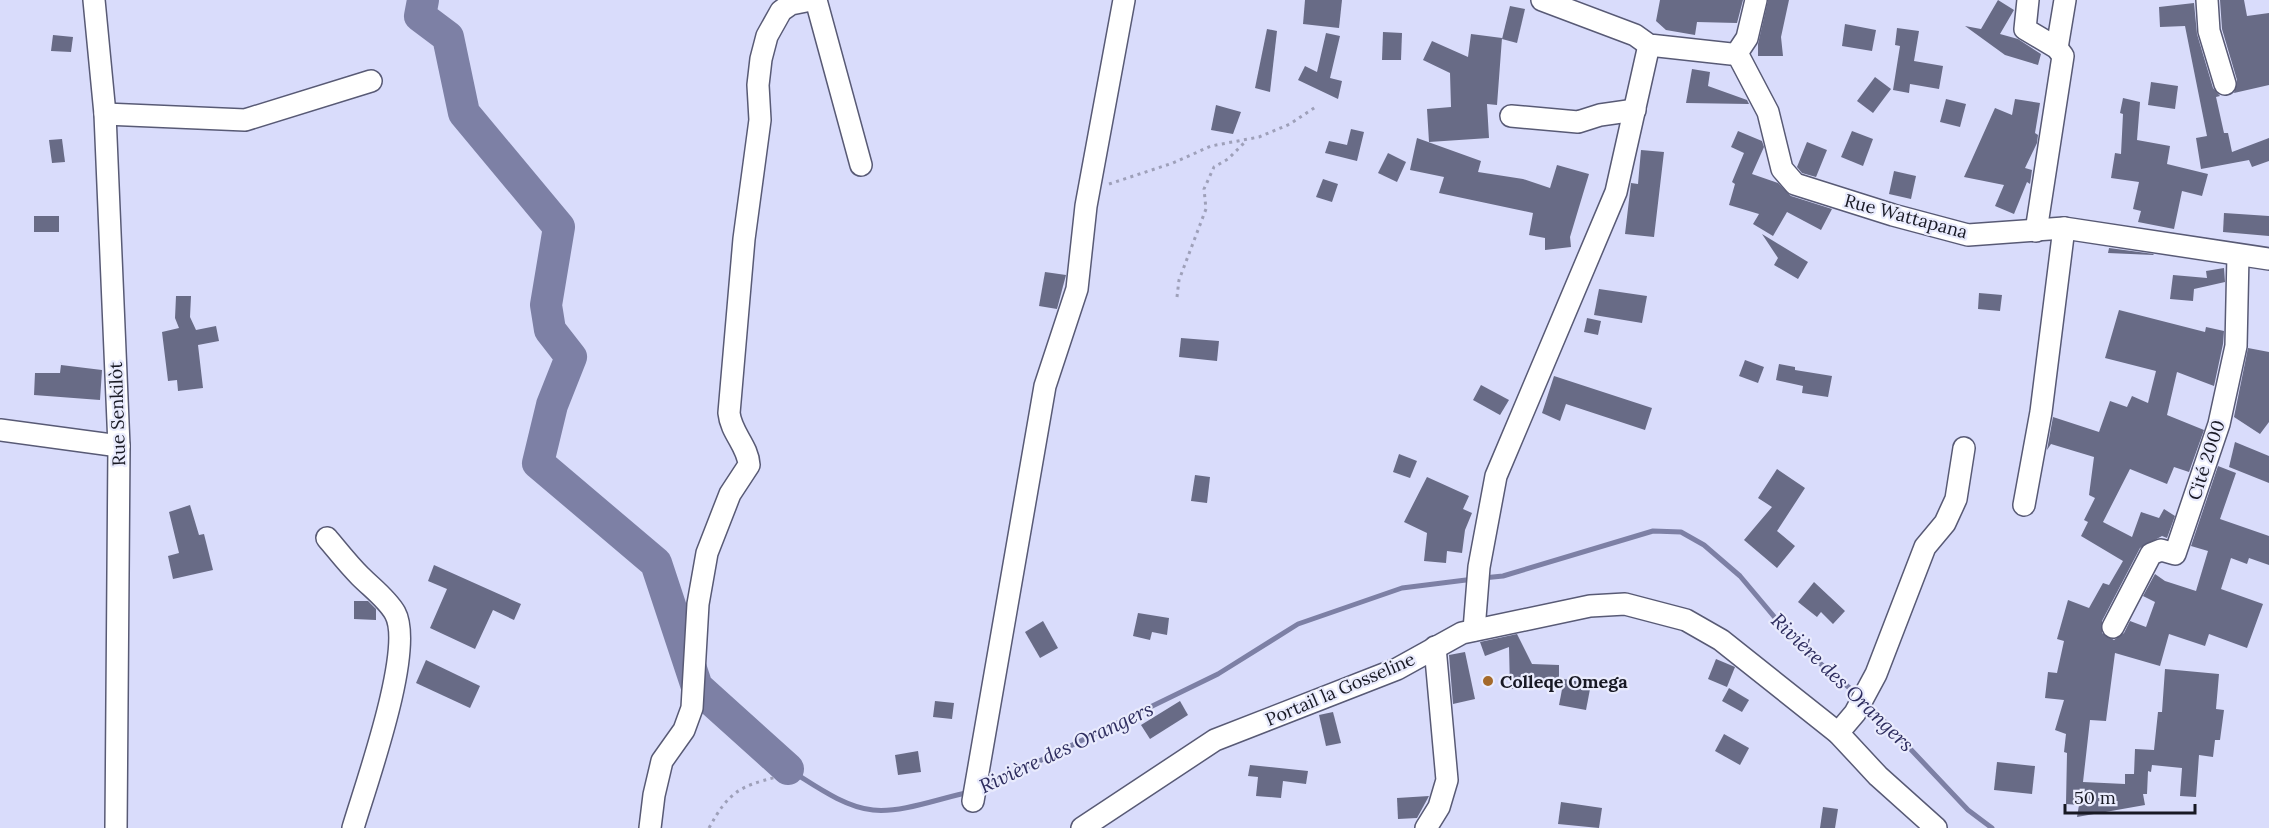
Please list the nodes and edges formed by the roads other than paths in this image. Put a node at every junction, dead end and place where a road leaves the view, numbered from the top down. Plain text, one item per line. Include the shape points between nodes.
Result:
1 (94, 0) edge
2 (814, 0) edge
3 (1124, 0) edge
4 (1542, 0) edge
5 (1756, 0) edge
6 (2065, 0) edge
7 (2207, 0) edge
8 (2025, 2) edge
9 (1649, 45) junction
10 (2057, 48) junction
11 (1737, 53) junction
12 (371, 81) dead end
13 (2224, 84) dead end
14 (1635, 110) junction
15 (105, 114) junction
16 (1511, 116) dead end
17 (861, 165) dead end
18 (2064, 228) junction
19 (2036, 231) junction
20 (2238, 255) junction
21 (2269, 259) edge
22 (0, 430) edge
23 (119, 446) junction
24 (1964, 448) dead end
25 (2024, 505) dead end
26 (327, 538) dead end
27 (2113, 627) dead end
28 (1474, 630) junction
29 (1435, 647) junction
30 (1838, 733) junction
31 (973, 801) dead end
32 (116, 828) edge
33 (353, 828) edge
34 (650, 828) edge
35 (1082, 828) edge
36 (1426, 828) edge
37 (1936, 828) edge

1 - 15 street, Rue Senkilòt
2 - 17 street
2 - 34 street via 791,4 781,11 767,36 761,59 760,120 744,239 729,413 749,465 730,494 707,553 698,604 690,715 662,761
3 - 31 street via 1086,206 1077,289 1045,386
4 - 9 street via 1635,35
5 - 11 street via 1748,38
6 - 10 street
7 - 13 street via 2208,31
8 - 10 street via 2025,29
9 - 11 street
9 - 14 street
10 - 19 street via 2063,56
11 - 19 street, Rue Wattapana via 1768,112 1782,169 1795,183 1968,235
12 - 15 street via 245,120
14 - 16 street via 1578,122
14 - 28 street via 1616,192 1496,476 1479,567
15 - 23 street, Rue Senkilòt
18 - 19 street, Rue Wattapana
18 - 20 street, Rue Wattapana
18 - 25 street via 2041,412
20 - 21 street, Rue Wattapana
20 - 27 street, Cité 2000 via 2235,346 2216,435 2175,554 2160,550 2151,554
22 - 23 street
23 - 32 street, Rue Senkilòt
24 - 30 street via 1956,499 1945,523 1925,547 1876,674 1855,713
26 - 33 street via 396,614 399,628 388,713
28 - 29 street, Portail la Gosseline
28 - 30 street, Portail la Gosseline via 1590,606 1625,604 1655,610 1686,620 1721,640
29 - 35 street, Portail la Gosseline via 1397,669 1215,740
29 - 36 street via 1447,780 1439,807
30 - 37 street, Portail la Gosseline via 1878,776

